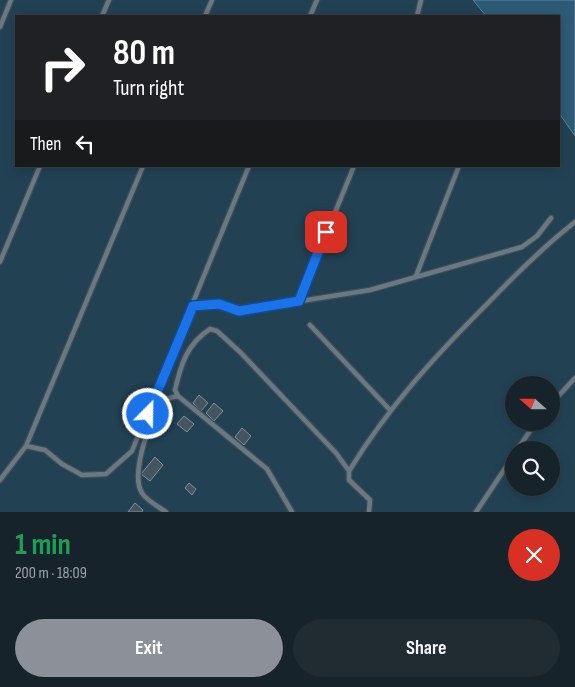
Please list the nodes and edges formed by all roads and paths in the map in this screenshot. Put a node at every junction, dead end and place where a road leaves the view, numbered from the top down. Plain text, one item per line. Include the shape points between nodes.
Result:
1 (11, 0) edge
2 (109, 0) edge
3 (212, 0) edge
4 (317, 0) edge
5 (421, 0) edge
6 (102, 15) edge
7 (205, 15) edge
8 (310, 15) edge
9 (417, 15) edge
10 (0, 27) edge
11 (40, 167) edge
12 (143, 167) edge
13 (249, 167) edge
14 (354, 167) edge
15 (459, 167) edge
16 (551, 218) dead end
17 (575, 222) edge
18 (0, 262) edge
19 (416, 276) junction
20 (299, 301) junction
21 (193, 306) junction
22 (310, 325) dead end
23 (575, 378) edge
24 (560, 394) edge
25 (178, 396) junction
26 (390, 410) junction
27 (26, 446) junction
28 (505, 468) edge
29 (349, 472) junction
30 (0, 480) edge
31 (166, 512) edge
32 (292, 512) edge
33 (368, 512) edge
34 (476, 512) edge

1 - 10 lane
2 - 6 lane
3 - 7 lane
4 - 8 lane
5 - 9 lane
11 - 18 lane
12 - 27 lane
13 - 21 lane
14 - 20 lane
15 - 19 lane
16 - 19 lane via 537,236 522,247
17 - 26 lane via 524,266 426,366
19 - 20 lane via 370,290
20 - 21 lane via 239,311 219,304
21 - 27 lane via 132,451 106,474 82,475 45,450
22 - 26 lane
23 - 24 lane
25 - 29 lane via 174,390 189,349 196,338 210,329 217,331 336,452
25 - 31 lane via 165,399 156,410 142,446 139,483 142,493
25 - 32 lane via 267,469
26 - 29 lane
27 - 30 lane
28 - 34 lane
29 - 33 lane via 349,480 370,500

